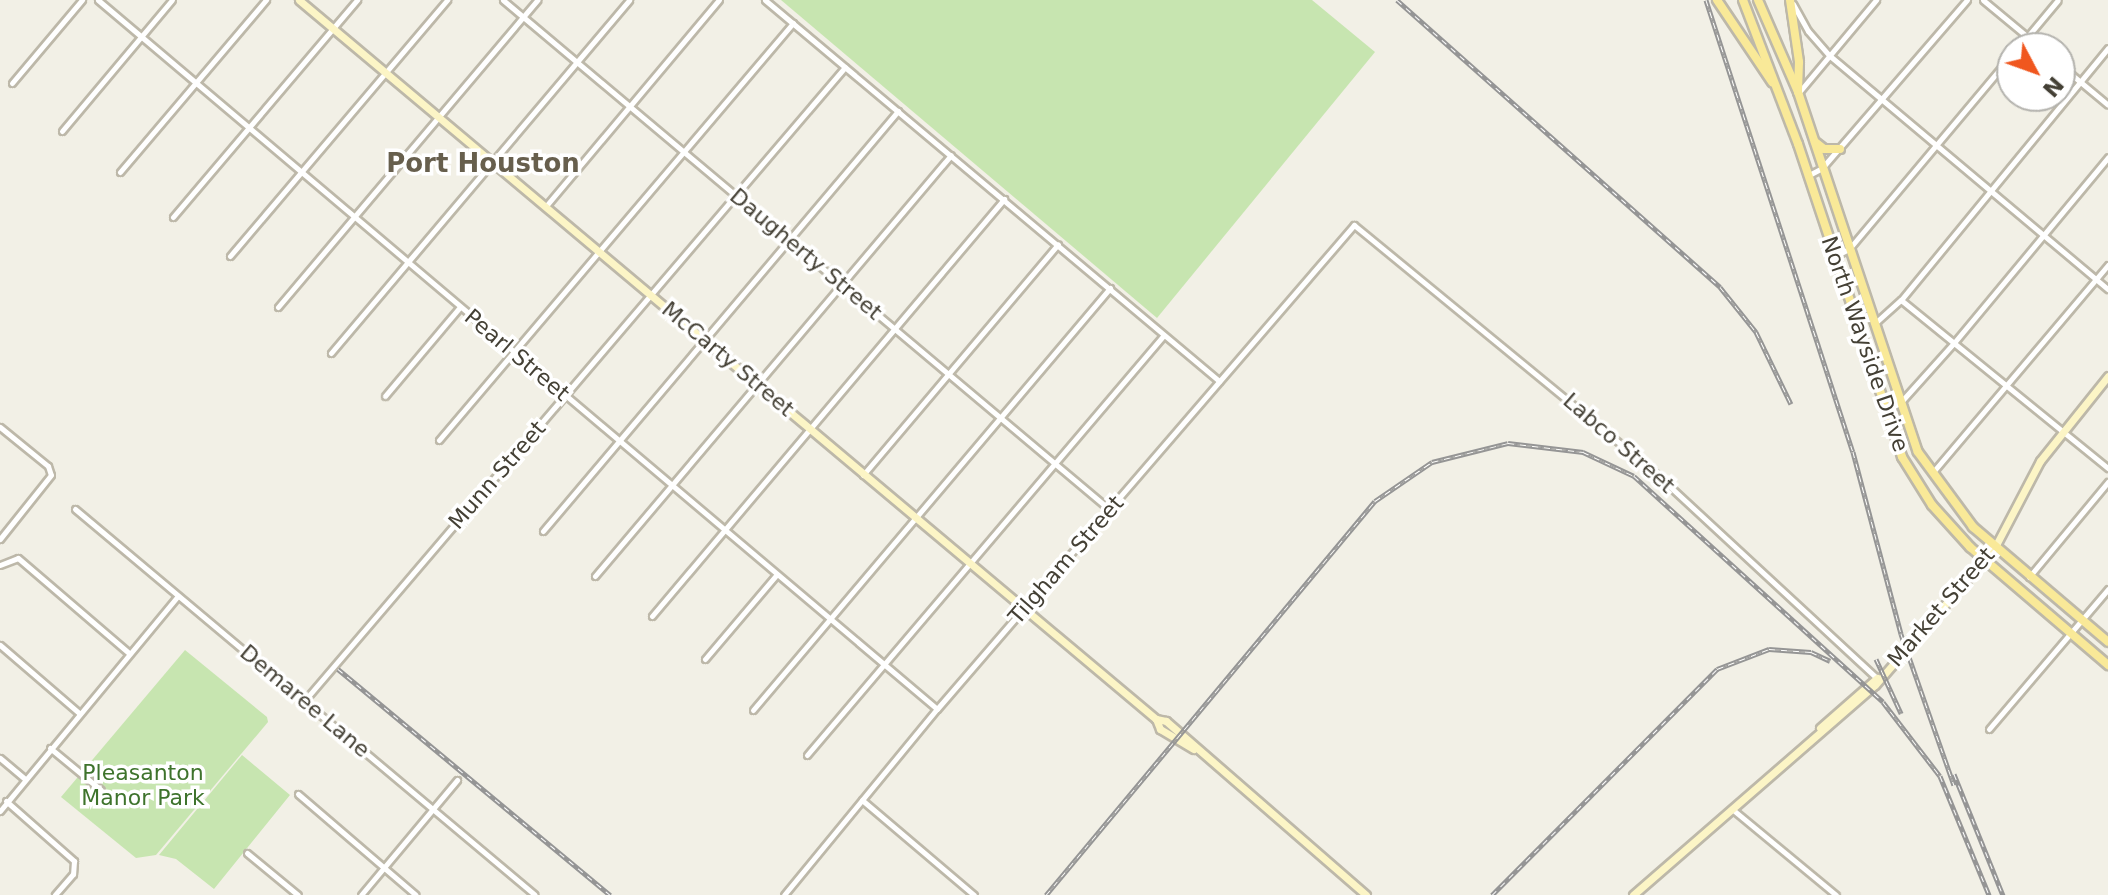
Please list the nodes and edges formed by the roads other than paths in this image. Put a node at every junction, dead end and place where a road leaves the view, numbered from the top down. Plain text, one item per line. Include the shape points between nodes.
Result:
1 (82, 0) edge
2 (98, 0) edge
3 (172, 0) edge
4 (266, 0) edge
5 (299, 0) edge
6 (357, 0) edge
7 (447, 0) edge
8 (503, 0) edge
9 (537, 0) edge
10 (629, 0) edge
11 (719, 0) edge
12 (765, 0) edge
13 (1717, 0) edge
14 (1743, 0) edge
15 (1758, 0) edge
16 (1790, 0) edge
17 (1876, 0) edge
18 (1967, 0) edge
19 (1983, 0) edge
20 (2058, 0) edge
21 (523, 17) junction
22 (793, 23) junction
23 (333, 28) junction
24 (2022, 32) edge
25 (2032, 32) edge
26 (141, 37) junction
27 (2108, 48) edge
28 (1830, 56) junction
29 (575, 61) junction
30 (845, 67) junction
31 (386, 72) junction
32 (1996, 74) edge
33 (2076, 79) edge
34 (2080, 82) junction
35 (12, 83) dead end
36 (195, 83) junction
37 (1778, 91) junction
38 (1798, 92) junction
39 (1883, 100) junction
40 (2108, 105) edge
41 (629, 106) junction
42 (898, 111) junction
43 (440, 116) junction
44 (248, 126) junction
45 (62, 131) dead end
46 (1813, 140) junction
47 (1937, 144) junction
48 (1840, 149) junction
49 (682, 150) junction
50 (951, 155) junction
51 (2108, 157) edge
52 (493, 161) junction
53 (1822, 168) junction
54 (120, 172) dead end
55 (301, 172) junction
56 (1808, 176) junction
57 (1990, 190) junction
58 (734, 194) junction
59 (1004, 199) junction
60 (546, 206) junction
61 (173, 217) dead end
62 (354, 217) junction
63 (1350, 228) joint
64 (2043, 235) junction
65 (788, 239) junction
66 (1058, 244) junction
67 (1849, 249) junction
68 (599, 251) junction
69 (230, 256) dead end
70 (1835, 256) junction
71 (408, 263) junction
72 (2108, 265) edge
73 (2096, 279) junction
74 (842, 283) junction
75 (1110, 288) junction
76 (2108, 289) edge
77 (651, 295) junction
78 (1901, 300) junction
79 (278, 307) dead end
80 (460, 307) junction
81 (1874, 324) junction
82 (894, 329) junction
83 (1164, 335) junction
84 (703, 339) junction
85 (1953, 344) junction
86 (514, 352) junction
87 (331, 353) dead end
88 (948, 372) junction
89 (2108, 376) edge
90 (1219, 381) junction
91 (756, 384) junction
92 (2008, 386) junction
93 (565, 395) junction
94 (385, 396) dead end
95 (1900, 403) junction
96 (1885, 411) junction
97 (1001, 417) junction
98 (0, 427) edge
99 (811, 429) junction
100 (2062, 431) junction
101 (619, 439) junction
102 (439, 440) dead end
103 (1053, 462) junction
104 (2108, 468) edge
105 (1931, 474) junction
106 (863, 475) junction
107 (2108, 482) edge
108 (672, 484) junction
109 (75, 509) dead end
110 (1109, 509) junction
111 (916, 519) junction
112 (724, 529) junction
113 (543, 531) dead end
114 (0, 539) edge
115 (1995, 547) junction
116 (1985, 560) junction
117 (0, 564) edge
118 (969, 564) junction
119 (777, 574) junction
120 (595, 576) dead end
121 (2029, 577) junction
122 (2108, 589) edge
123 (178, 596) junction
124 (1024, 609) junction
125 (652, 616) dead end
126 (831, 619) junction
127 (2081, 620) junction
128 (2070, 633) junction
129 (2108, 642) edge
130 (0, 645) edge
131 (129, 653) junction
132 (705, 659) dead end
133 (884, 663) junction
134 (2108, 665) edge
135 (1877, 678) junction
136 (305, 700) junction
137 (937, 709) junction
138 (753, 710) dead end
139 (79, 713) junction
140 (1989, 729) dead end
141 (50, 748) junction
142 (807, 755) dead end
143 (0, 758) edge
144 (25, 779) junction
145 (457, 780) dead end
146 (101, 790) dead end
147 (298, 794) dead end
148 (862, 800) junction
149 (6, 801) junction
150 (433, 809) junction
151 (1732, 809) junction
152 (0, 811) edge
153 (247, 853) dead end
154 (384, 868) junction
155 (55, 895) edge
156 (298, 895) edge
157 (361, 895) edge
158 (416, 895) edge
159 (535, 895) edge
160 (784, 895) edge
161 (974, 895) edge
162 (1366, 895) edge
163 (1633, 895) edge
164 (1836, 895) edge

1 - 35 street
2 - 26 street, Pearl Street
3 - 26 street
4 - 36 street
5 - 23 main road, McCarty Street
6 - 23 street
7 - 31 street
8 - 21 street, Daugherty Street
9 - 21 street
10 - 29 street
11 - 41 street
12 - 22 street
13 - 37 main road
14 - 37 main road, North Wayside Drive
15 - 38 main road, North Wayside Drive
16 - 28 street
16 - 38 main road
17 - 28 street
18 - 39 street
19 - 24 street
20 - 25 street
21 - 29 street, Daugherty Street
21 - 43 street
22 - 30 street
22 - 49 street
23 - 31 main road, McCarty Street
23 - 44 street
26 - 36 street, Pearl Street
26 - 45 street
27 - 34 street
28 - 38 street
28 - 39 street
29 - 41 street, Daugherty Street
29 - 52 street
30 - 42 street
30 - 58 street, Munn Street
31 - 43 main road, McCarty Street
31 - 55 street
32 - 47 street
33 - 34 street
34 - 40 street
34 - 57 street
36 - 44 street, Pearl Street
36 - 54 street
37 - 56 main road, North Wayside Drive
38 - 46 main road, North Wayside Drive
39 - 47 street
39 - 48 street
41 - 49 street, Daugherty Street
41 - 60 street
42 - 50 street
42 - 65 street
43 - 52 main road, McCarty Street
43 - 62 street
44 - 55 street, Pearl Street
44 - 61 street
46 - 48 main road via 1824,149
46 - 53 main road, North Wayside Drive
47 - 57 street
47 - 67 street
48 - 53 street
49 - 58 street, Daugherty Street
49 - 68 street
50 - 59 street
50 - 74 street
51 - 64 street
52 - 60 main road, McCarty Street
52 - 71 street
53 - 56 street
53 - 67 main road, North Wayside Drive
55 - 62 street, Pearl Street
55 - 69 street
56 - 70 main road, North Wayside Drive
57 - 64 street
57 - 78 street
58 - 65 street, Daugherty Street
58 - 77 street, Munn Street
59 - 66 street
59 - 82 street
60 - 68 main road, McCarty Street
62 - 71 street, Pearl Street
62 - 79 street
63 - 90 street, Tilgham Street
63 - 135 street, Labco Street via 1365,229 1652,470
64 - 73 street
64 - 85 street
65 - 74 street, Daugherty Street
65 - 84 street
66 - 75 street
66 - 88 street
67 - 70 street
67 - 81 main road, North Wayside Drive
68 - 77 main road, McCarty Street
68 - 86 street
70 - 96 main road, North Wayside Drive
71 - 80 street, Pearl Street
71 - 87 street
72 - 73 street
73 - 76 street
73 - 92 street
74 - 82 street, Daugherty Street
74 - 91 street
75 - 83 street
75 - 97 street
77 - 84 main road, McCarty Street
77 - 93 street, Munn Street
78 - 81 street
78 - 85 street
80 - 86 street, Pearl Street
80 - 94 street
81 - 95 main road, North Wayside Drive
82 - 88 street, Daugherty Street
82 - 99 street
83 - 90 street
83 - 103 street
84 - 91 main road, McCarty Street
84 - 101 street
85 - 92 street
85 - 95 street
86 - 93 street, Pearl Street
86 - 102 street
88 - 97 street, Daugherty Street
88 - 106 street
89 - 100 main road, Market Street
90 - 110 street, Tilgham Street
91 - 99 main road, McCarty Street
91 - 108 street
92 - 100 street
92 - 105 street
93 - 101 street, Pearl Street
93 - 136 street, Munn Street
95 - 96 street
95 - 105 main road, North Wayside Drive
96 - 116 main road, North Wayside Drive via 1918,485
97 - 103 street, Daugherty Street
97 - 111 street
98 - 114 street via 48,466 51,475
99 - 106 main road, McCarty Street
99 - 112 street
100 - 104 street
100 - 115 main road, Market Street via 2040,461
101 - 108 street, Pearl Street
101 - 113 street
103 - 110 street, Daugherty Street
103 - 118 street
105 - 115 main road, North Wayside Drive
106 - 111 main road, McCarty Street
107 - 121 street
108 - 112 street, Pearl Street
108 - 120 street
109 - 123 street, Demaree Lane
110 - 124 street, Tilgham Street
111 - 118 main road, McCarty Street
111 - 126 street
112 - 119 street, Pearl Street
112 - 125 street
115 - 116 main road, Market Street
115 - 121 main road, North Wayside Drive
116 - 128 main road, North Wayside Drive
116 - 135 main road, Market Street
117 - 131 street via 18,558
118 - 124 main road, McCarty Street
118 - 133 street
119 - 126 street, Pearl Street
119 - 132 street
121 - 127 main road, North Wayside Drive
122 - 127 street
123 - 131 street
123 - 136 street, Demaree Lane
124 - 137 street, Tilgham Street
124 - 162 main road, McCarty Street via 1156,719 1167,734 1193,749
126 - 133 street, Pearl Street
126 - 138 street
127 - 128 street
127 - 129 main road, North Wayside Drive
128 - 134 main road, North Wayside Drive
128 - 140 street
130 - 139 street
131 - 139 street
133 - 137 street, Pearl Street
133 - 142 street
135 - 151 main road, Market Street
136 - 150 street, Demaree Lane
137 - 148 street, Tilgham Street
139 - 141 street
141 - 144 street
141 - 146 street
143 - 144 street
144 - 149 street
145 - 150 street
147 - 154 street
148 - 160 street, Tilgham Street
148 - 161 street
149 - 152 street
149 - 155 street via 72,857 75,868
150 - 154 street
150 - 159 street, Demaree Lane
151 - 163 main road, Market Street
151 - 164 street
153 - 156 street
154 - 157 street
154 - 158 street

